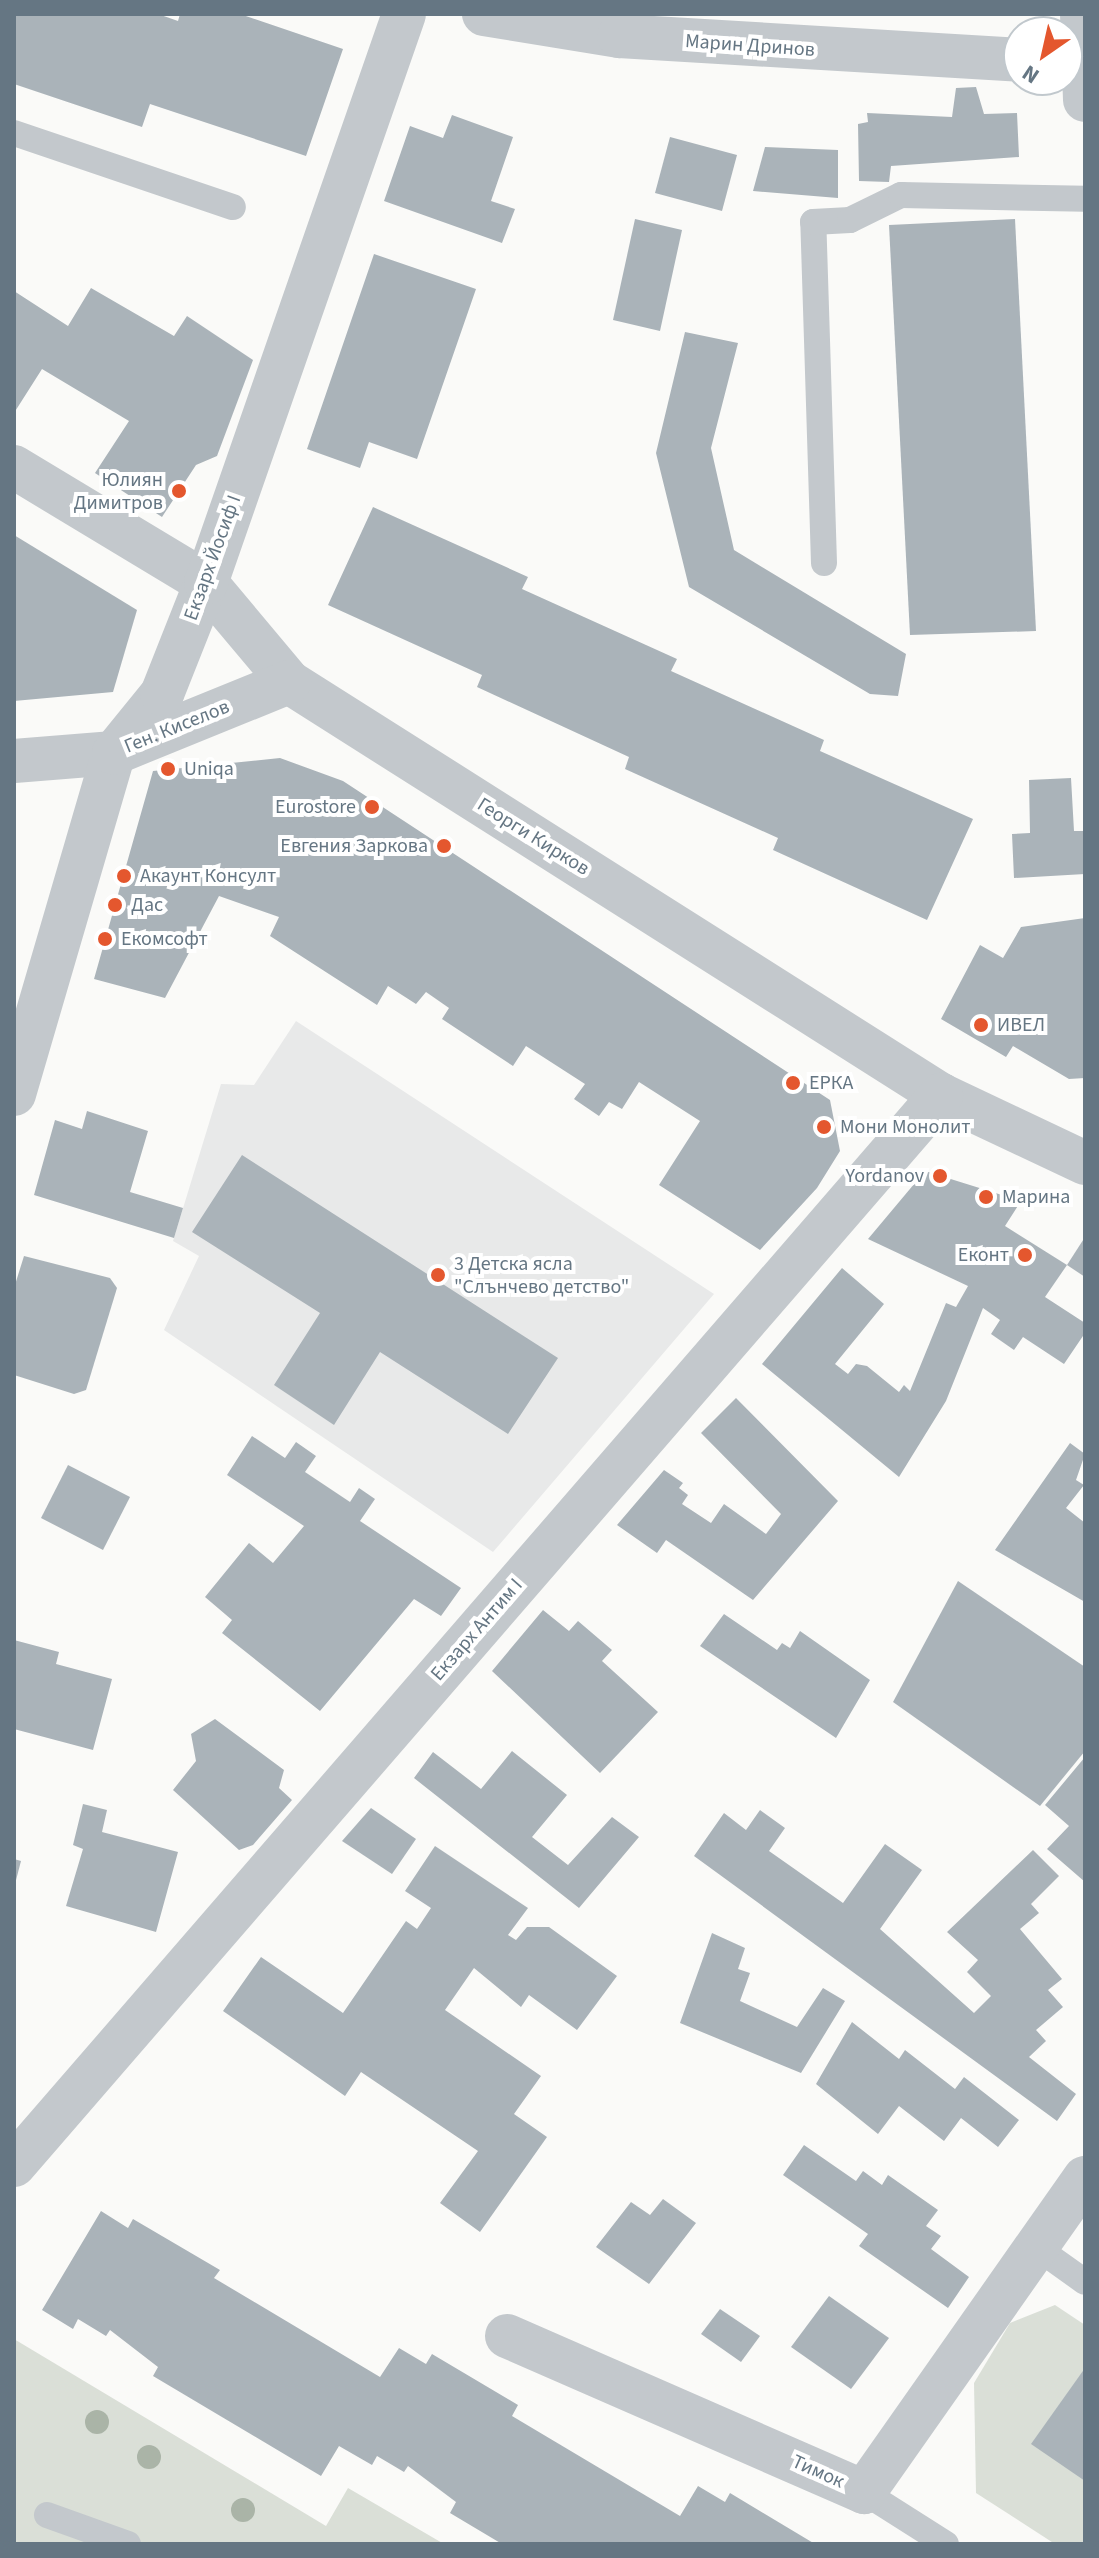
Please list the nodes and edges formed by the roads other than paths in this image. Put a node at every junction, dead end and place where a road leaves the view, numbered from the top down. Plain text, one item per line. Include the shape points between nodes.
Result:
1 (404, 14) edge
2 (484, 14) edge
3 (1003, 59) edge
4 (14, 133) edge
5 (1085, 199) edge
6 (233, 207) dead end
7 (14, 467) edge
8 (824, 563) dead end
9 (206, 583) junction
10 (289, 682) junction
11 (114, 753) junction
12 (14, 761) edge
13 (14, 1094) edge
14 (941, 1095) junction
15 (1085, 1163) edge
16 (14, 2165) edge
17 (1085, 2178) edge
18 (1036, 2247) junction
19 (1085, 2282) edge
20 (507, 2336) dead end
21 (864, 2492) junction
22 (47, 2515) dead end
23 (128, 2544) edge
24 (946, 2544) edge

1 - 9 street, Екзарх Йосиф I
2 - 3 street, Марин Дринов via 619,36
4 - 6 lane
5 - 8 lane via 901,195 850,220 813,222
7 - 9 street, Георги Кирков
9 - 10 street, Георги Кирков
9 - 11 street, Екзарх Йосиф I via 162,694
10 - 11 street, Ген. Киселов
10 - 14 street, Георги Кирков
11 - 12 street, Ген. Киселов
11 - 13 street, Екзарх Йосиф I
14 - 15 street, Георги Кирков
14 - 16 street, Екзарх Антим I
17 - 18 street, Тимок
18 - 19 lane
18 - 21 street, Тимок
20 - 21 street, Тимок
21 - 24 lane
22 - 23 lane

